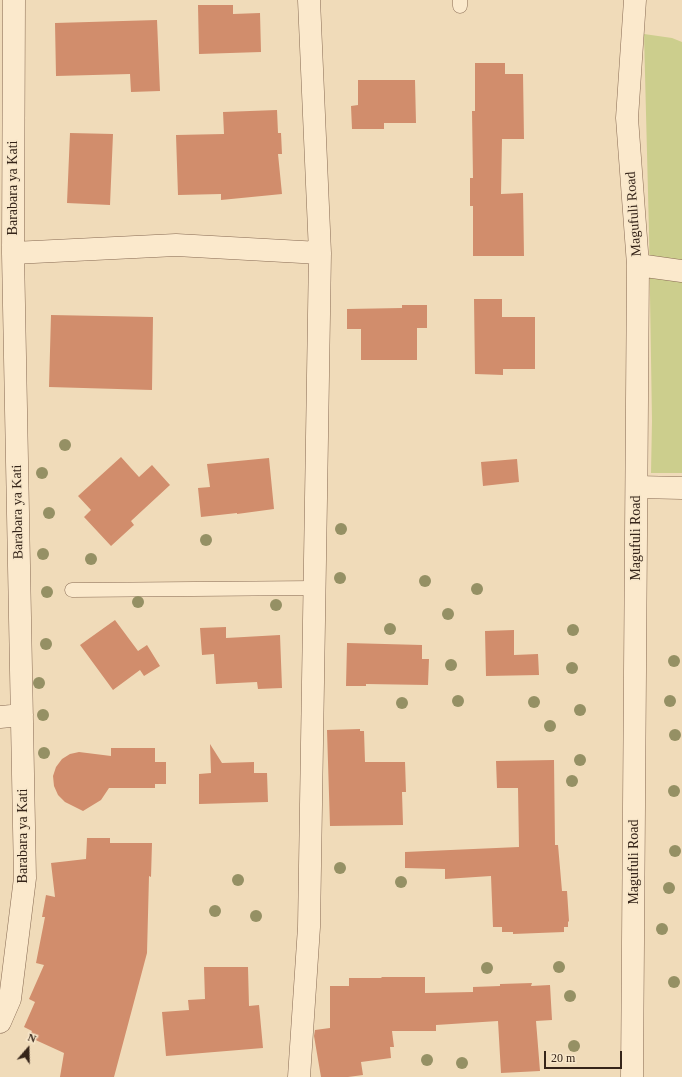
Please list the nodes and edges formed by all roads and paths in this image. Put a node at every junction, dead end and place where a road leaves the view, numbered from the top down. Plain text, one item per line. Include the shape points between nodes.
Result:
1 (14, 0) edge
2 (309, 0) edge
3 (635, 0) edge
4 (13, 253) junction
5 (320, 253) junction
6 (638, 265) junction
7 (682, 271) edge
8 (8, 430) edge
9 (637, 486) junction
10 (682, 488) edge
11 (315, 588) junction
12 (72, 590) dead end
13 (22, 715) junction
14 (0, 717) edge
15 (0, 1022) edge
16 (299, 1077) edge
17 (632, 1077) edge

1 - 4 street, Barabara ya Kati
2 - 5 street
3 - 6 street, Magufuli Road via 627,118
4 - 5 street via 176,245
4 - 8 street, Barabara ya Kati
5 - 11 street
6 - 7 street
6 - 9 street, Magufuli Road
8 - 13 street, Barabara ya Kati
9 - 10 street
9 - 17 street, Magufuli Road
11 - 12 lane
11 - 16 street via 309,927
13 - 14 street
13 - 15 street, Barabara ya Kati via 25,878 10,999

